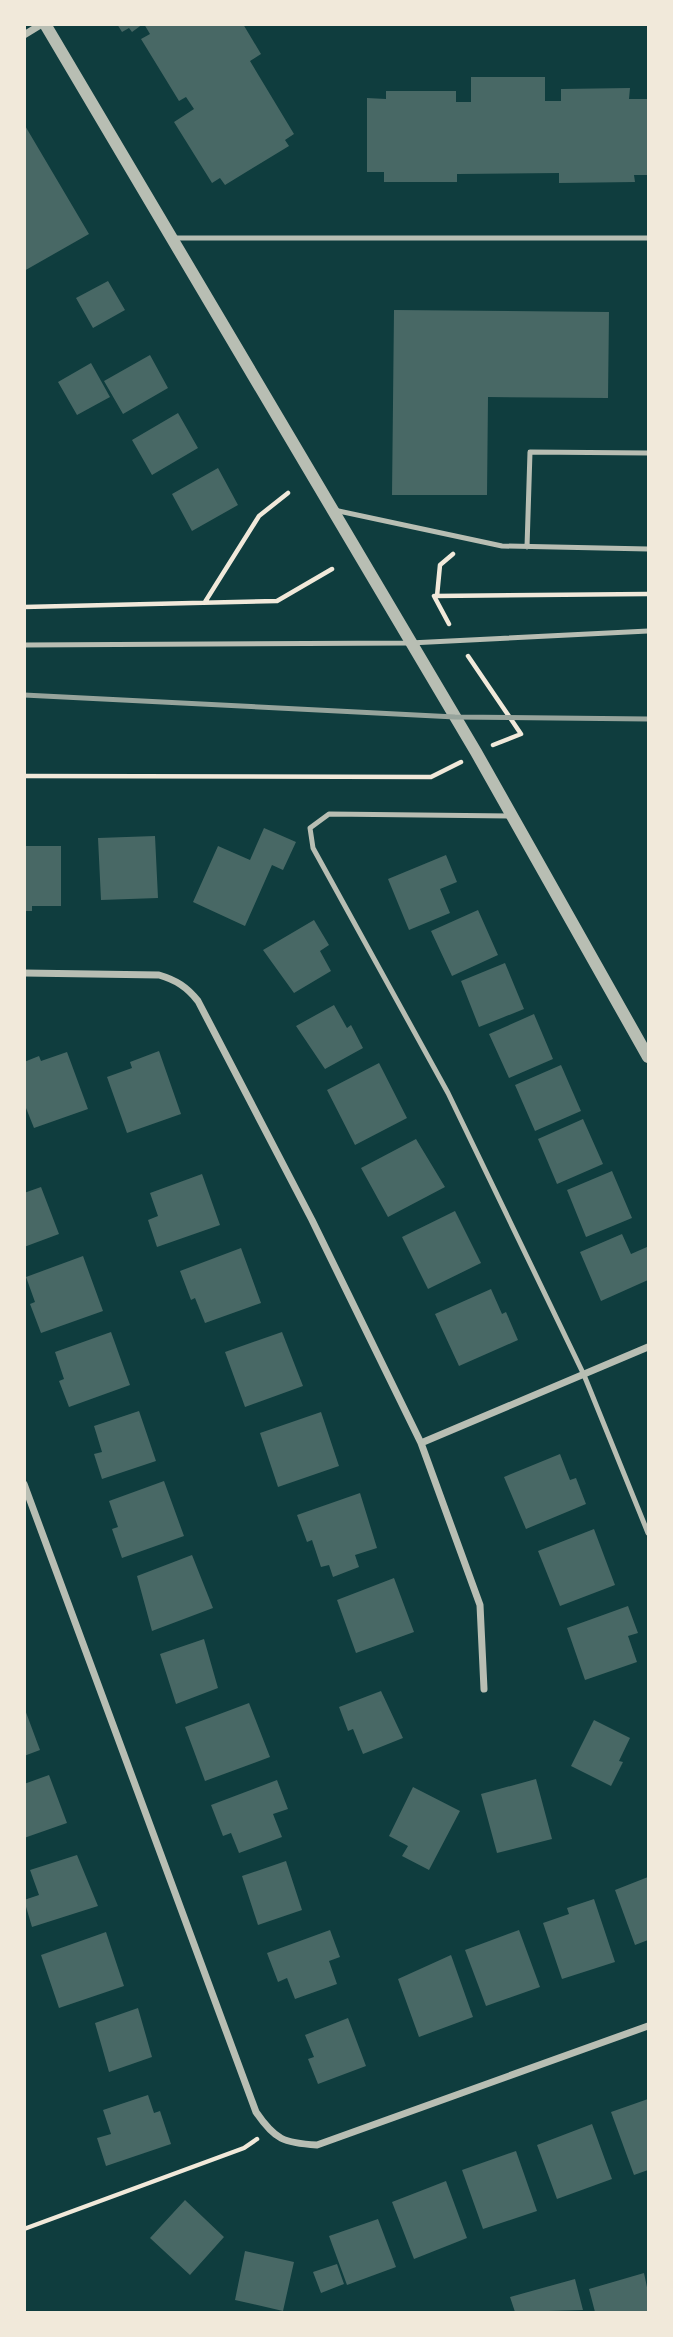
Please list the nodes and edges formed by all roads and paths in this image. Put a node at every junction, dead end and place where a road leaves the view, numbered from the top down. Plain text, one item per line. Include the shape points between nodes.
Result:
1 (44, 24) edge
2 (24, 35) edge
3 (174, 238) junction
4 (649, 238) edge
5 (649, 453) edge
6 (288, 493) dead end
7 (332, 509) junction
8 (469, 539) junction
9 (527, 547) junction
10 (649, 549) edge
11 (331, 569) dead end
12 (649, 594) edge
13 (438, 596) junction
14 (205, 602) junction
15 (24, 607) edge
16 (649, 631) edge
17 (458, 641) junction
18 (410, 643) junction
19 (24, 645) edge
20 (521, 734) dead end
21 (451, 769) dead end
22 (24, 776) edge
23 (513, 816) junction
24 (24, 973) edge
25 (649, 1057) edge
26 (649, 1347) edge
27 (584, 1375) junction
28 (421, 1443) junction
29 (24, 1484) edge
30 (649, 1533) edge
31 (484, 1689) dead end
32 (649, 2026) edge
33 (270, 2130) junction
34 (24, 2229) edge

1 - 2 street
1 - 3 street
3 - 4 lane
3 - 7 street
5 - 9 lane via 530,452
6 - 14 path via 259,516
7 - 8 lane
7 - 18 street
8 - 9 lane
8 - 13 path via 440,565
9 - 10 lane
11 - 14 path via 277,601
12 - 13 path
13 - 17 path via 434,596
14 - 15 path
16 - 17 lane
17 - 18 lane
17 - 20 path
18 - 19 lane
18 - 23 street
21 - 22 path via 431,777
23 - 25 street
23 - 27 lane via 329,814 310,828 313,848 447,1093
24 - 28 street via 159,975 189,990 312,1220
26 - 27 street
27 - 28 street
27 - 30 lane
28 - 31 street via 480,1605
29 - 33 street via 256,2112
32 - 33 street via 317,2145 293,2144
33 - 34 path via 244,2148

